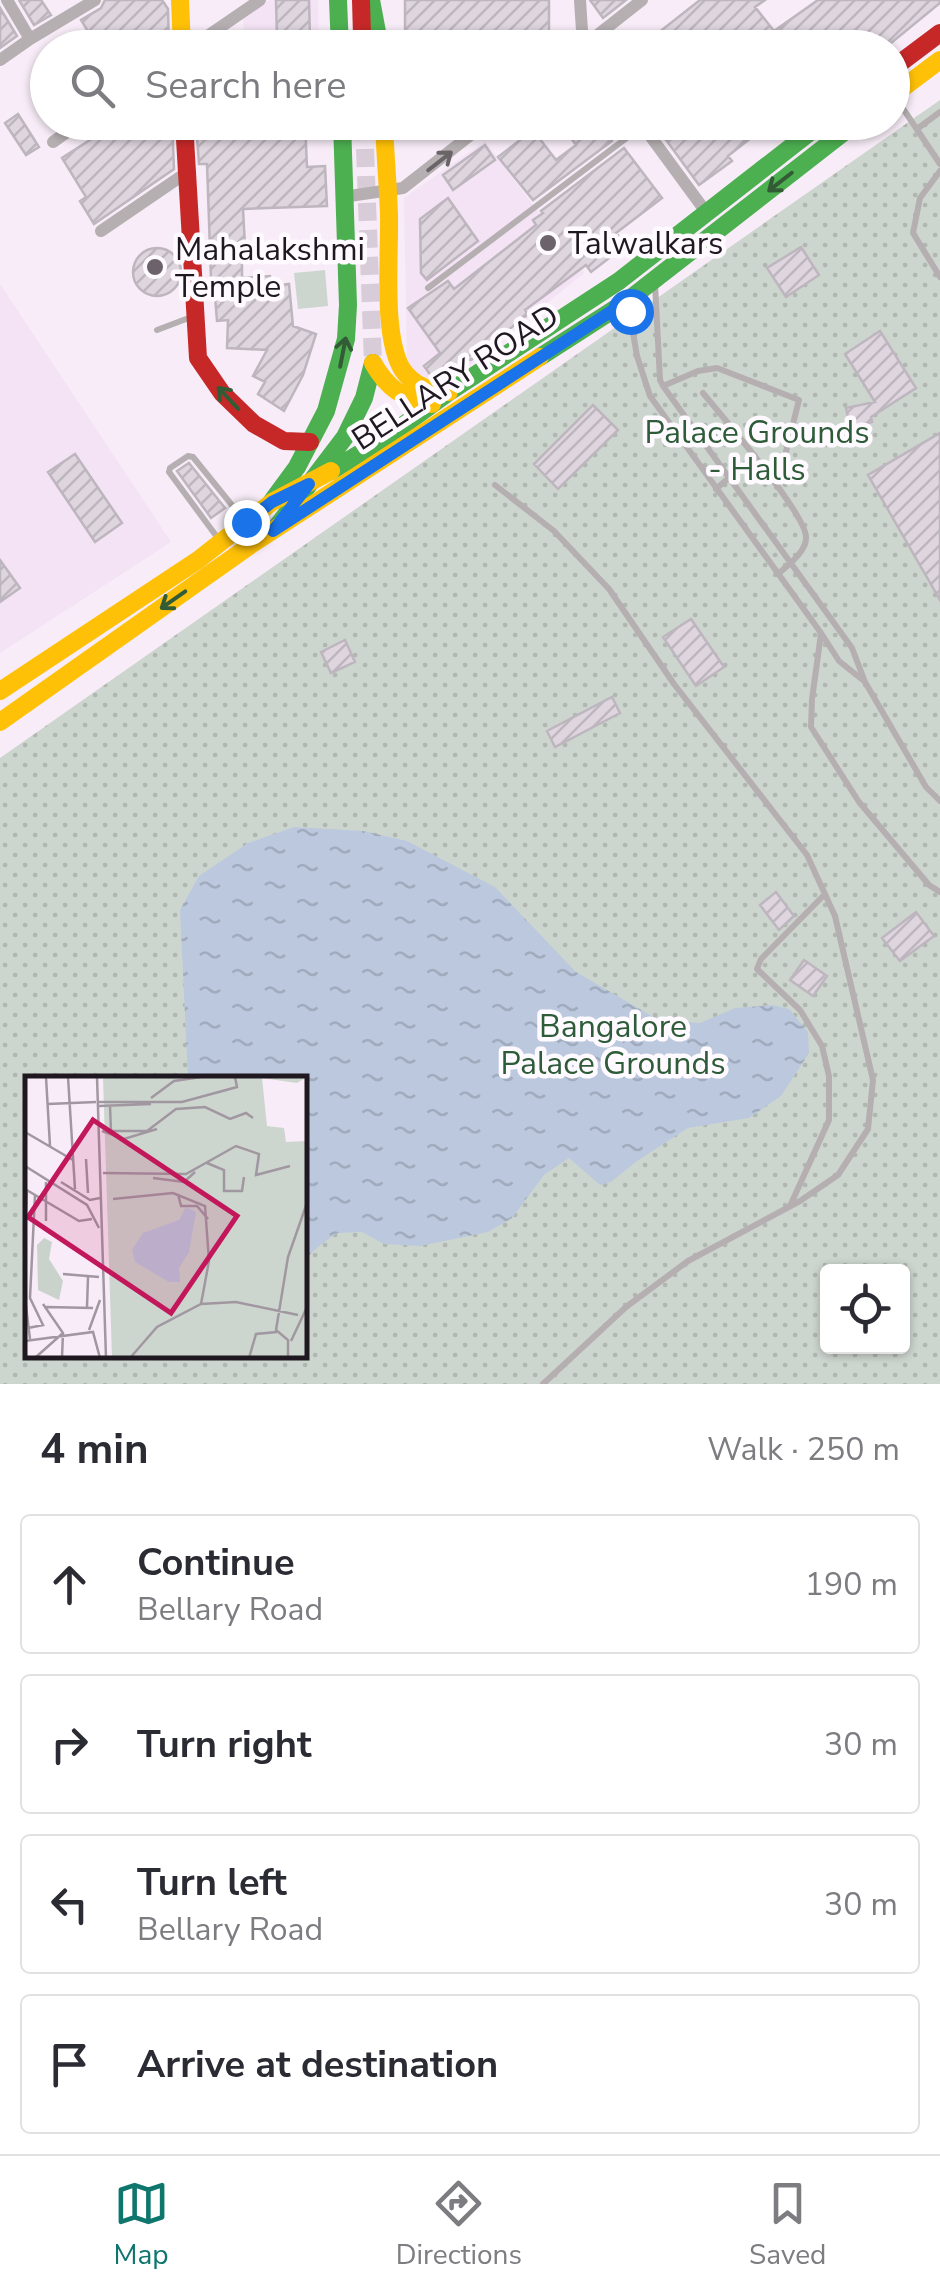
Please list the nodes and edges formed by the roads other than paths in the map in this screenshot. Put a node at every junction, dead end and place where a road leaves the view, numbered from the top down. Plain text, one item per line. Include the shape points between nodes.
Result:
1 (7, 0) edge
2 (66, 0) edge
3 (95, 0) edge
4 (180, 0) edge
5 (260, 0) edge
6 (338, 0) edge
7 (361, 0) edge
8 (371, 0) edge
9 (580, 0) edge
10 (642, 0) edge
11 (74, 13) junction
12 (45, 30) edge
13 (181, 30) edge
14 (216, 30) edge
15 (339, 30) edge
16 (362, 30) edge
17 (377, 30) edge
18 (582, 30) edge
19 (604, 30) edge
20 (940, 33) edge
21 (30, 39) joint
22 (910, 56) edge
23 (0, 60) edge
24 (940, 60) edge
25 (910, 91) edge
26 (940, 112) edge
27 (910, 119) edge
28 (917, 129) junction
29 (55, 140) edge
30 (185, 140) edge
31 (342, 140) edge
32 (385, 140) edge
33 (465, 140) edge
34 (620, 140) edge
35 (653, 140) edge
36 (800, 140) edge
37 (835, 140) edge
38 (52, 142) dead end
39 (940, 168) edge
40 (186, 173) junction
41 (387, 190) junction
42 (344, 197) junction
43 (706, 212) junction
44 (101, 231) dead end
45 (940, 277) edge
46 (654, 281) junction
47 (428, 288) dead end
48 (627, 301) junction
49 (195, 316) junction
50 (157, 330) dead end
51 (663, 386) junction
52 (449, 392) junction
53 (703, 393) dead end
54 (432, 404) junction
55 (310, 442) junction
56 (754, 457) junction
57 (730, 479) junction
58 (309, 484) junction
59 (495, 485) dead end
60 (777, 487) junction
61 (716, 489) junction
62 (272, 502) junction
63 (246, 522) junction
64 (273, 531) junction
65 (221, 542) junction
66 (790, 563) junction
67 (778, 574) junction
68 (821, 633) junction
69 (865, 682) junction
70 (0, 692) edge
71 (0, 722) edge
72 (940, 801) edge
73 (940, 892) edge
74 (824, 894) junction
75 (790, 1207) junction
76 (543, 1384) edge

1 - 21 street
2 - 11 street
3 - 11 street
4 - 13 main road
5 - 14 street
6 - 15 main road
7 - 16 main road
8 - 17 main road
9 - 18 street
10 - 19 street
11 - 12 street
20 - 22 main road
21 - 23 street
24 - 25 main road
26 - 28 lane
27 - 28 lane
28 - 39 lane
29 - 38 street
30 - 40 main road
31 - 42 main road
32 - 41 main road
41 -> 33 street via 402,188
34 - 47 lane
35 - 43 street
36 - 43 main road, BELLARY ROAD
37 -> 46 main road, BELLARY ROAD
39 - 45 lane via 920,198 914,233
40 - 44 street
40 - 49 main road
41 - 42 street
41 - 52 main road via 392,340 412,380 427,391
55 -> 42 main road via 346,339
43 - 52 main road, BELLARY ROAD via 619,281
46 - 48 main road, BELLARY ROAD
46 - 51 lane
48 - 61 lane via 650,396
48 - 64 main road, BELLARY ROAD
49 - 50 lane
55 -> 49 main road via 284,440 254,424 222,393 198,358
51 - 57 lane
51 - 60 lane via 717,368 798,400
52 - 54 main road, BELLARY ROAD
53 - 56 lane
54 - 58 main road, BELLARY ROAD
54 - 58 main road via 410,402 374,364 344,438
55 - 62 main road
56 - 57 lane
56 - 60 lane
57 - 61 lane
57 - 66 lane
58 - 62 main road, BELLARY ROAD
58 - 64 main road
59 - 74 lane via 554,530 609,588 807,855
60 - 66 lane via 806,529 804,546
61 - 67 lane
62 - 63 main road
63 - 65 main road
63 - 65 lane via 193,458 170,468
64 -> 71 main road, BELLARY ROAD
65 - 70 main road
66 - 67 lane
66 - 69 lane via 852,648
67 - 68 lane
68 - 69 lane via 838,661
68 - 73 lane via 811,727 859,802
69 - 72 lane
74 - 75 lane via 873,1080 870,1113 868,1129 838,1175
74 - 75 lane via 756,969 800,1010 822,1046 829,1076 829,1120
75 - 76 lane via 688,1261 626,1307

